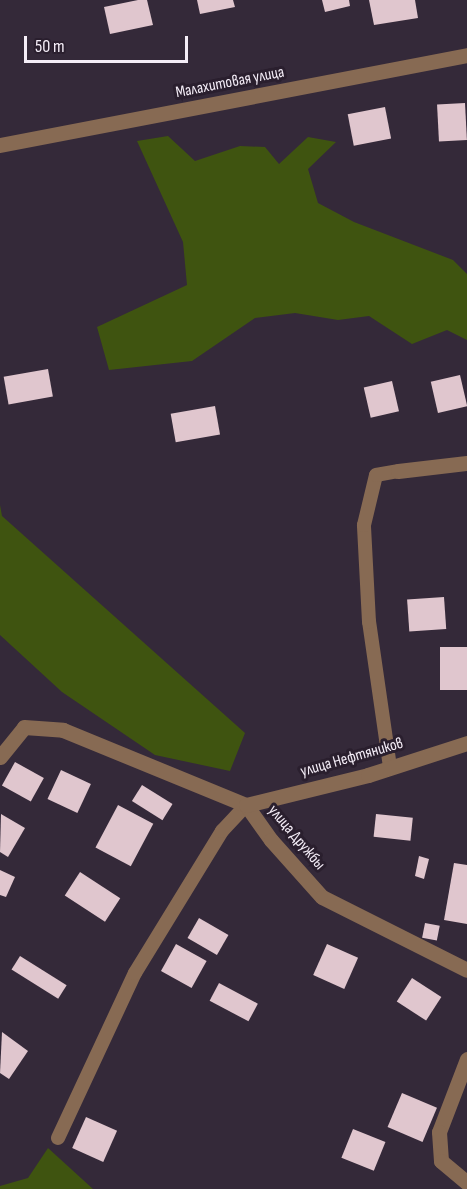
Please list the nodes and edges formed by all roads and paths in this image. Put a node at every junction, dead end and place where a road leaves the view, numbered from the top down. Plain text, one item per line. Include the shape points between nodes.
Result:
1 (467, 55) edge
2 (0, 145) edge
3 (467, 463) edge
4 (398, 471) joint
5 (467, 742) edge
6 (0, 757) edge
7 (390, 767) junction
8 (246, 805) junction
9 (467, 970) edge
10 (467, 1059) edge
11 (58, 1138) dead end
12 (467, 1183) edge

1 - 2 street, Малахитовая улица
3 - 4 street
4 - 7 lane via 376,475 364,525 369,622
5 - 7 street, улица Нефтяников
6 - 8 street, улица Дружбы via 24,726 63,730
7 - 8 street, улица Нефтяников
8 - 9 street, улица Дружбы via 271,840 322,897
8 - 11 lane via 222,831 135,973
10 - 12 street via 439,1132 441,1161

